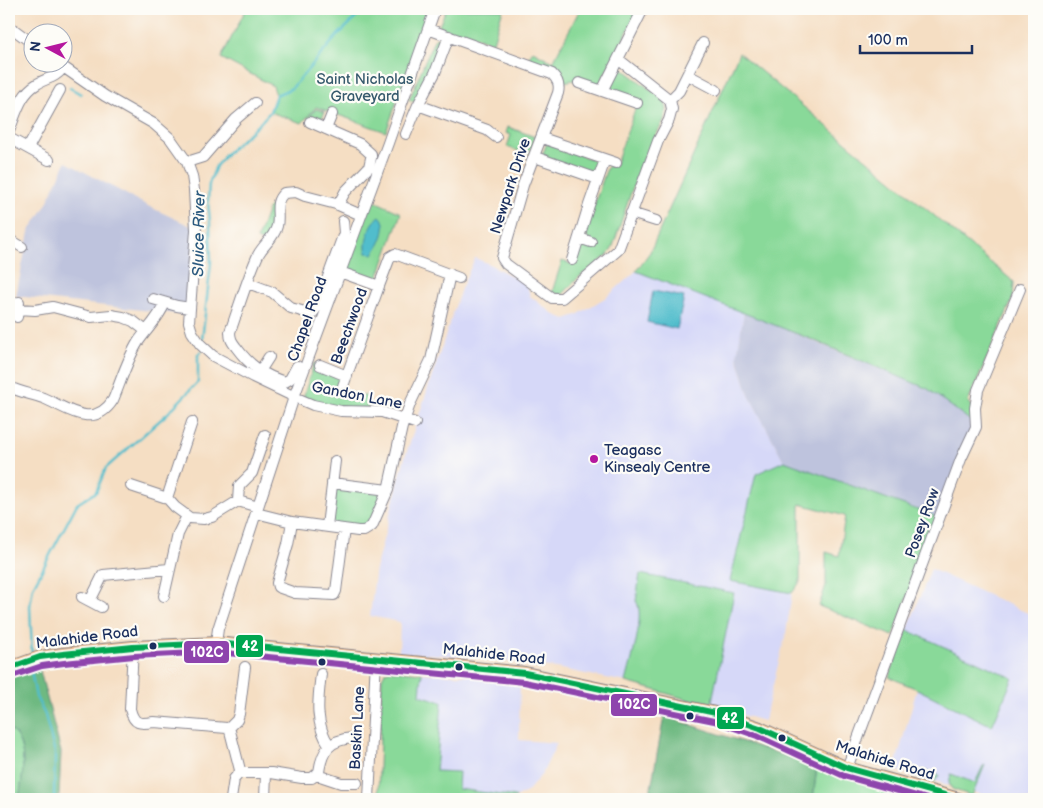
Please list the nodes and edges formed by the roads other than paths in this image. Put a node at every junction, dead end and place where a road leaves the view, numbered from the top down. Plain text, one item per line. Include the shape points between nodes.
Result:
1 (435, 9) edge
2 (640, 10) edge
3 (9, 26) edge
4 (428, 29) junction
5 (22, 36) edge
6 (449, 36) junction
7 (703, 43) dead end
8 (618, 59) junction
9 (59, 72) edge
10 (70, 72) edge
11 (688, 75) junction
12 (579, 83) dead end
13 (60, 90) dead end
14 (716, 90) dead end
15 (602, 91) junction
16 (670, 100) junction
17 (255, 103) dead end
18 (637, 104) dead end
19 (418, 105) junction
20 (332, 114) dead end
21 (310, 122) dead end
22 (326, 129) junction
23 (9, 132) edge
24 (406, 134) dead end
25 (496, 136) dead end
26 (542, 138) junction
27 (28, 148) junction
28 (535, 157) junction
29 (49, 160) dead end
30 (605, 160) junction
31 (187, 162) junction
32 (616, 163) dead end
33 (598, 179) junction
34 (338, 205) junction
35 (631, 214) junction
36 (361, 215) junction
37 (343, 220) dead end
38 (656, 221) dead end
39 (579, 238) junction
40 (9, 239) edge
41 (590, 242) dead end
42 (22, 247) dead end
43 (572, 260) dead end
44 (340, 272) junction
45 (248, 283) junction
46 (379, 286) junction
47 (1020, 289) dead end
48 (153, 299) dead end
49 (165, 303) junction
50 (190, 308) junction
51 (18, 309) dead end
52 (310, 314) junction
53 (146, 331) junction
54 (309, 336) dead end
55 (269, 357) dead end
56 (320, 365) dead end
57 (297, 366) dead end
58 (260, 371) junction
59 (347, 376) junction
60 (9, 381) edge
61 (343, 386) dead end
62 (294, 397) junction
63 (410, 421) junction
64 (192, 422) dead end
65 (265, 434) dead end
66 (335, 461) dead end
67 (332, 483) junction
68 (131, 486) dead end
69 (388, 490) junction
70 (167, 498) junction
71 (238, 501) junction
72 (257, 510) junction
73 (187, 516) junction
74 (292, 522) junction
75 (327, 526) junction
76 (344, 529) junction
77 (169, 569) junction
78 (164, 596) dead end
79 (101, 607) dead end
80 (216, 643) junction
81 (133, 646) junction
82 (376, 659) junction
83 (13, 666) edge
84 (245, 668) dead end
85 (321, 674) dead end
86 (228, 729) junction
87 (352, 738) dead end
88 (330, 746) junction
89 (847, 768) junction
90 (241, 771) junction
91 (266, 773) junction
92 (317, 775) junction
93 (357, 783) dead end
94 (231, 799) edge
95 (265, 799) edge
96 (369, 799) edge
97 (959, 799) edge

1 - 4 street, Chapel Road
2 - 8 street
3 - 5 street
4 - 6 street, Newpark Drive
4 - 36 street, Chapel Road
6 - 19 street
6 - 26 street, Newpark Drive via 545,71 557,79 558,93
7 - 11 street
8 - 15 street
8 - 16 street
9 - 23 street via 28,90
10 - 31 street via 154,124 170,138
11 - 14 street
11 - 16 street
12 - 15 street
13 - 27 street
15 - 18 street
16 - 35 street, Newpark Drive via 669,120
17 - 31 street via 236,119 203,157
19 - 24 street
19 - 25 street
20 - 22 street
21 - 22 street
22 - 34 street via 360,144 371,154 369,167
23 - 27 street
26 - 28 street, Newpark Drive
26 - 30 street
27 - 29 street
28 - 33 street
28 - 35 street, Newpark Drive via 523,185 502,258 552,298 562,298 618,250
30 - 32 street
30 - 33 street
31 - 50 street, Gandon Lane via 194,190 196,230
33 - 39 street
34 - 36 street
34 - 45 street via 292,191 284,193 277,203 275,232 260,252
35 - 38 street
36 - 44 street, Chapel Road
37 - 52 street via 344,233 317,307
39 - 41 street
39 - 43 street
40 - 42 street
44 - 46 street, Beechwood
44 - 62 street, Chapel Road
45 - 52 street via 272,292 291,308
45 - 58 street via 230,338 246,361
46 - 59 street, Beechwood
46 - 63 street, Beechwood via 392,255 455,276 431,360 410,404
47 - 89 street, Posey Row via 978,390 976,427 961,459
48 - 49 street
49 - 50 street
49 - 53 street
50 - 62 street, Gandon Lane via 192,332 206,350
51 - 53 street via 53,307 91,317 123,317
52 - 54 street via 313,325
53 - 60 street via 129,360 110,406 102,412 92,415 73,413 44,399 21,393
55 - 58 street
56 - 59 street, Beechwood
57 - 58 street via 286,382
59 - 61 street, Beechwood
62 - 63 street, Gandon Lane via 341,411 370,411
62 - 72 street, Chapel Road
63 - 69 street, Beechwood
64 - 70 street
65 - 71 street via 252,473 240,486
66 - 67 street
67 - 69 street
67 - 75 street
68 - 70 street
69 - 76 street, Beechwood via 369,529
70 - 73 street
71 - 72 street
71 - 73 street via 212,517 198,519
72 - 74 street
72 - 80 street, Chapel Road via 218,628
73 - 77 street via 178,534
74 - 75 street
74 - 76 street via 276,583 286,591 334,595
75 - 76 street
77 - 78 street
77 - 79 street via 103,575 86,599
80 - 81 main road, Malahide Road
80 - 82 main road, Malahide Road
81 - 83 main road, Malahide Road via 40,657
81 - 86 street via 130,709 136,722
82 - 89 main road, Malahide Road via 525,673 716,712 760,728
82 - 96 street, Baskin Lane
84 - 86 street via 239,714
85 - 88 street via 318,717
86 - 90 street
87 - 88 street
88 - 92 street via 323,754
89 - 97 main road, Malahide Road
90 - 91 street
90 - 94 street via 234,779
91 - 92 street via 302,778
91 - 95 street
92 - 93 street via 341,783

